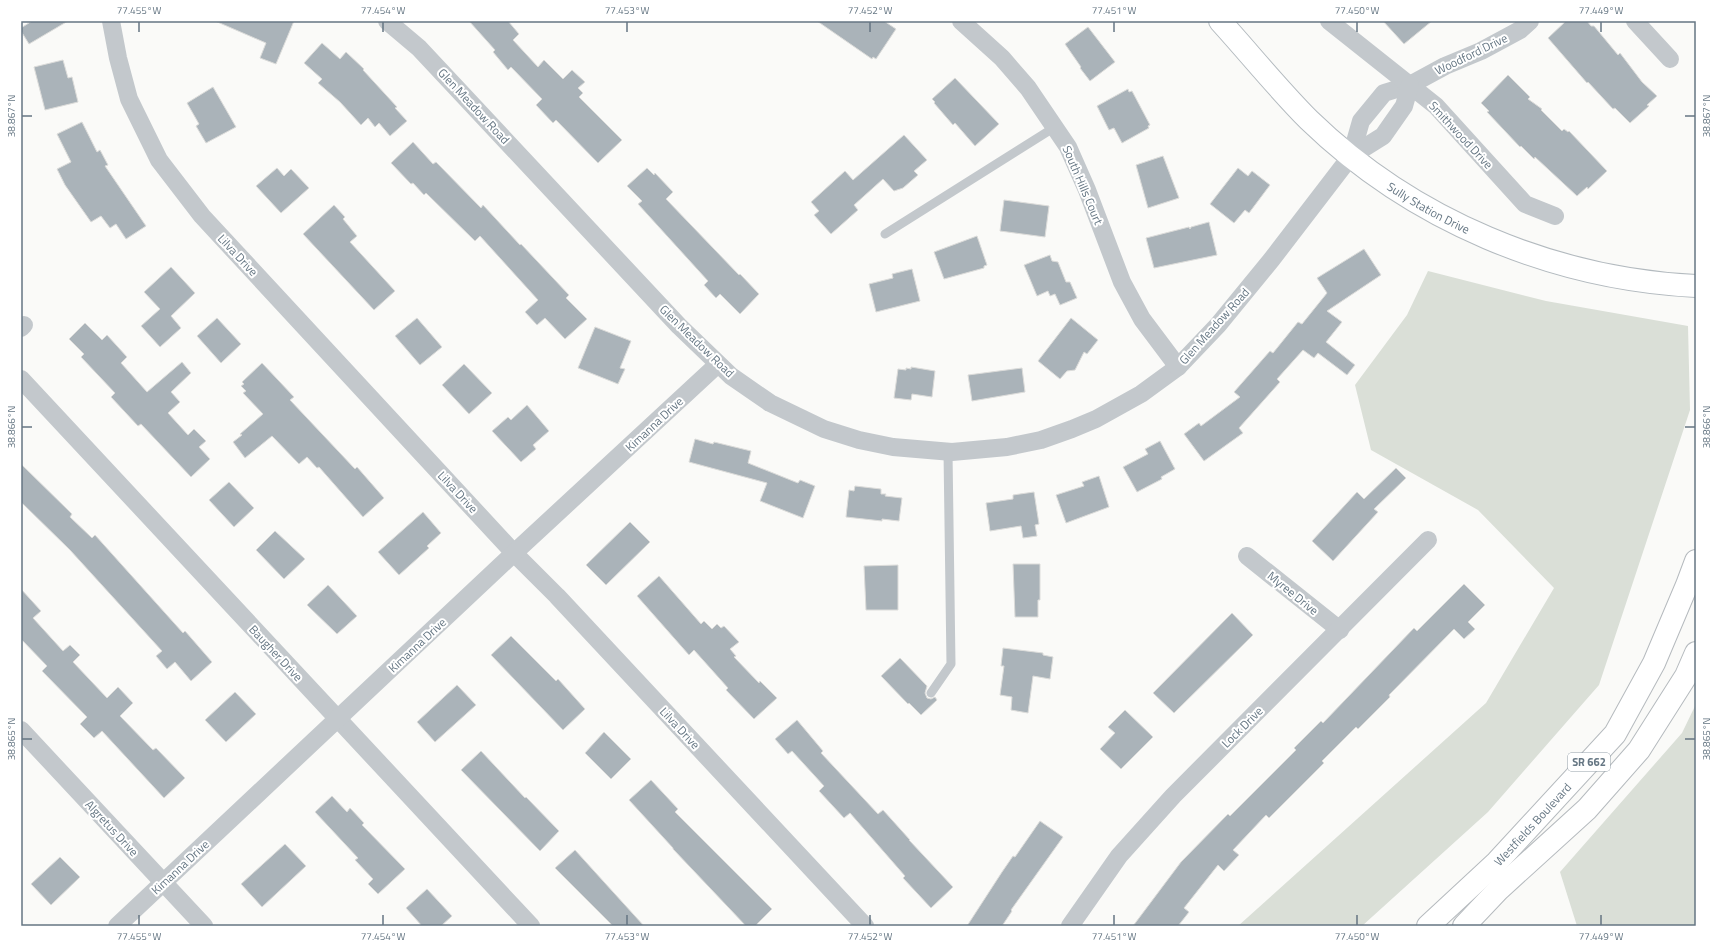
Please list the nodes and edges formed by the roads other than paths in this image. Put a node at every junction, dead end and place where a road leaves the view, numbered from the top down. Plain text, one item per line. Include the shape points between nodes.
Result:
1 (111, 21) edge
2 (387, 21) edge
3 (961, 21) edge
4 (1220, 21) edge
5 (1329, 21) edge
6 (1530, 21) edge
7 (1635, 21) edge
8 (1670, 59) dead end
9 (1410, 85) junction
10 (1055, 127) junction
11 (1351, 156) junction
12 (1555, 216) dead end
13 (885, 234) dead end
14 (1696, 286) edge
15 (717, 364) junction
16 (1178, 367) junction
17 (21, 379) edge
18 (948, 452) junction
19 (1428, 540) dead end
20 (514, 553) junction
21 (1247, 556) dead end
22 (1696, 560) edge
23 (1340, 630) junction
24 (1696, 654) edge
25 (931, 692) dead end
26 (338, 719) junction
27 (21, 730) edge
28 (163, 882) junction
29 (117, 926) edge
30 (204, 926) edge
31 (531, 926) edge
32 (865, 926) edge
33 (1070, 926) edge
34 (1428, 926) edge
35 (1464, 926) edge

1 - 20 street, Lilva Drive via 118,58 130,98 159,160 202,216
2 - 15 street, Glen Meadow Road via 419,48
3 - 10 street, South Hills Court via 1002,58 1028,88
4 - 11 main road, Sully Station Drive via 1310,120
5 - 9 street, Smithwood Drive
6 - 9 street, Woodford Drive via 1520,30 1481,51 1444,66
7 - 8 street
9 - 11 street via 1404,106 1383,136
9 - 11 street, Woodford Drive via 1384,93 1361,121
9 - 12 street, Smithwood Drive via 1436,106 1525,204
10 - 13 lane
10 - 16 street, South Hills Court via 1068,147 1087,190 1122,282 1142,319
11 - 14 main road, Sully Station Drive via 1431,210 1481,235 1530,254 1588,272 1659,284
11 - 16 street, Glen Meadow Road via 1218,325
15 - 18 street, Glen Meadow Road via 770,403 824,429 893,447
15 - 20 street, Kimanna Drive
16 - 18 street, Glen Meadow Road via 1141,394 1072,429 1041,440 1007,447
17 - 26 street, Baugher Drive
18 - 25 lane via 951,664
19 - 23 street, Lock Drive
20 - 26 street, Kimanna Drive
20 - 32 street, Lilva Drive
21 - 23 street, Myree Drive
22 - 34 main road, Westfields Boulevard / SR 662 via 1654,663 1616,734 1497,862
23 - 33 street, Lock Drive via 1173,796 1119,856
24 - 35 main road, Westfields Boulevard / SR 662 via 1686,676 1639,750 1588,809 1499,889
26 - 28 street, Kimanna Drive
26 - 31 street, Baugher Drive
27 - 28 street, Algretus Drive
28 - 29 street, Kimanna Drive
28 - 30 street, Algretus Drive

